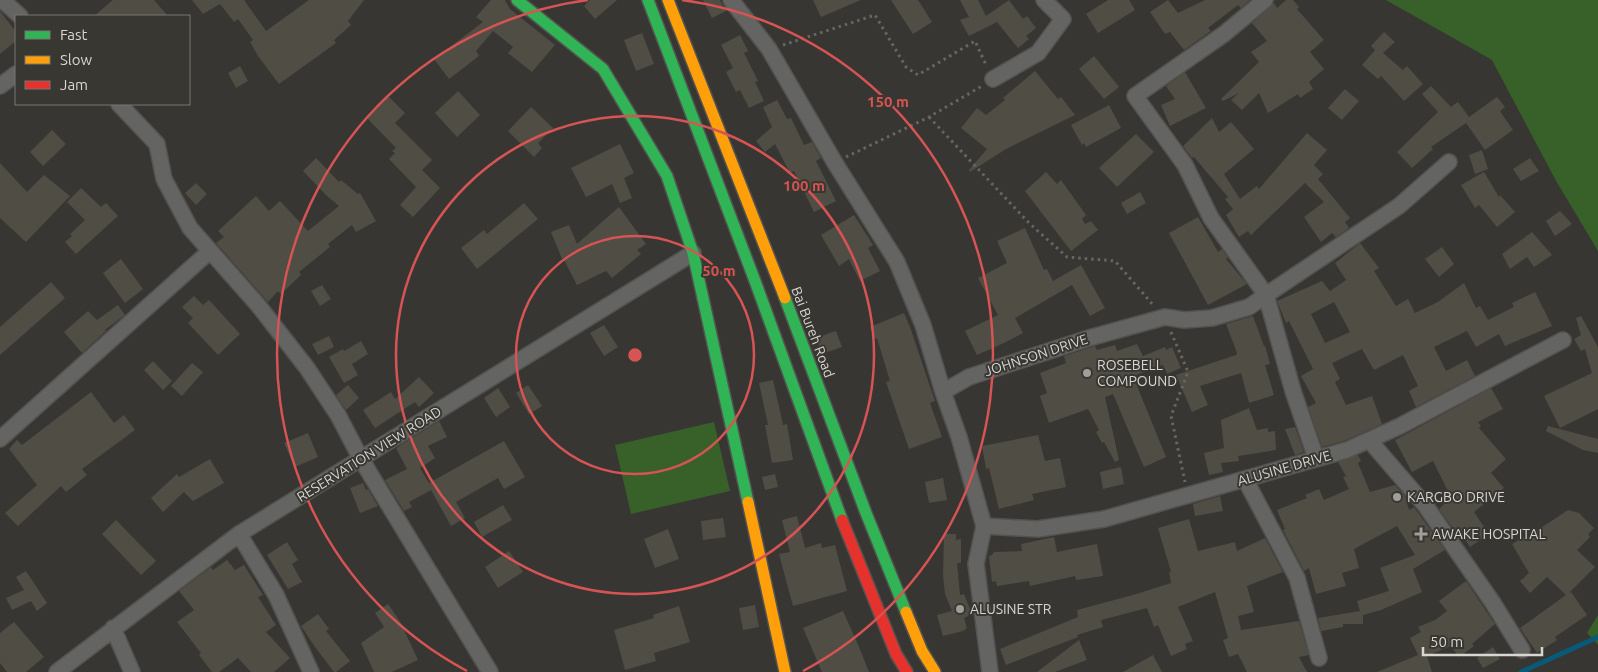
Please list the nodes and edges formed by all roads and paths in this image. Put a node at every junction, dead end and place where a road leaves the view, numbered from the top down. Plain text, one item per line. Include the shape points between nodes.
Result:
1 (2, 0) edge
2 (517, 0) edge
3 (648, 0) edge
4 (668, 0) edge
5 (731, 0) edge
6 (1044, 0) edge
7 (1265, 0) edge
8 (19, 15) edge
9 (769, 49) junction
10 (15, 75) edge
11 (993, 80) junction
12 (0, 86) edge
13 (120, 105) edge
14 (929, 117) junction
15 (1448, 162) dead end
16 (835, 163) junction
17 (210, 251) junction
18 (693, 253) junction
19 (1266, 295) junction
20 (1165, 318) junction
21 (1563, 340) dead end
22 (943, 392) junction
23 (0, 439) edge
24 (1369, 440) junction
25 (1316, 458) junction
26 (361, 459) junction
27 (1245, 479) junction
28 (1188, 495) junction
29 (984, 526) junction
30 (239, 534) junction
31 (113, 628) junction
32 (1522, 650) dead end
33 (1319, 658) dead end
34 (57, 672) edge
35 (132, 672) edge
36 (311, 672) edge
37 (490, 672) edge
38 (785, 672) edge
39 (908, 672) edge
40 (935, 672) edge
41 (990, 672) edge

1 - 8 street
2 - 18 main road via 603,69 667,176
3 - 39 main road via 756,281 833,497 896,654
4 - 40 main road, Bai Bureh Road via 866,513 922,651
5 - 9 street
6 - 11 street via 1063,19 1038,53
7 - 19 street via 1224,34 1136,96 1185,165 1211,218
9 - 11 path via 875,15 906,66 918,75 975,41
9 - 16 street
10 - 12 street
11 - 14 path
13 - 17 street via 157,144 164,179 190,228
14 - 16 path
14 - 20 path via 1029,223 1067,257 1115,261
15 - 19 street, JOHNSON DRIVE via 1399,206
16 - 22 street via 897,262 923,325
17 - 23 street
17 - 26 street via 307,368 338,414
18 - 26 street, RESERVATION VIEW ROAD
18 - 38 main road
19 - 20 street, JOHNSON DRIVE via 1249,307 1212,318
19 - 25 street
20 - 22 street, JOHNSON DRIVE via 1011,362 969,377
20 - 28 path via 1188,372 1171,416
21 - 24 street, ALUSINE DRIVE
22 - 29 street
24 - 25 street, ALUSINE DRIVE
24 - 32 street via 1425,505 1493,602
25 - 27 street, ALUSINE DRIVE
26 - 30 street, RESERVATION VIEW ROAD
26 - 37 street
27 - 28 street, ALUSINE DRIVE
27 - 33 street via 1297,578
28 - 29 street, ALUSINE DRIVE via 1104,519 1048,528
29 - 41 street via 976,564
30 - 31 street, RESERVATION VIEW ROAD
30 - 36 street via 276,595
31 - 34 street, RESERVATION VIEW ROAD
31 - 35 street

